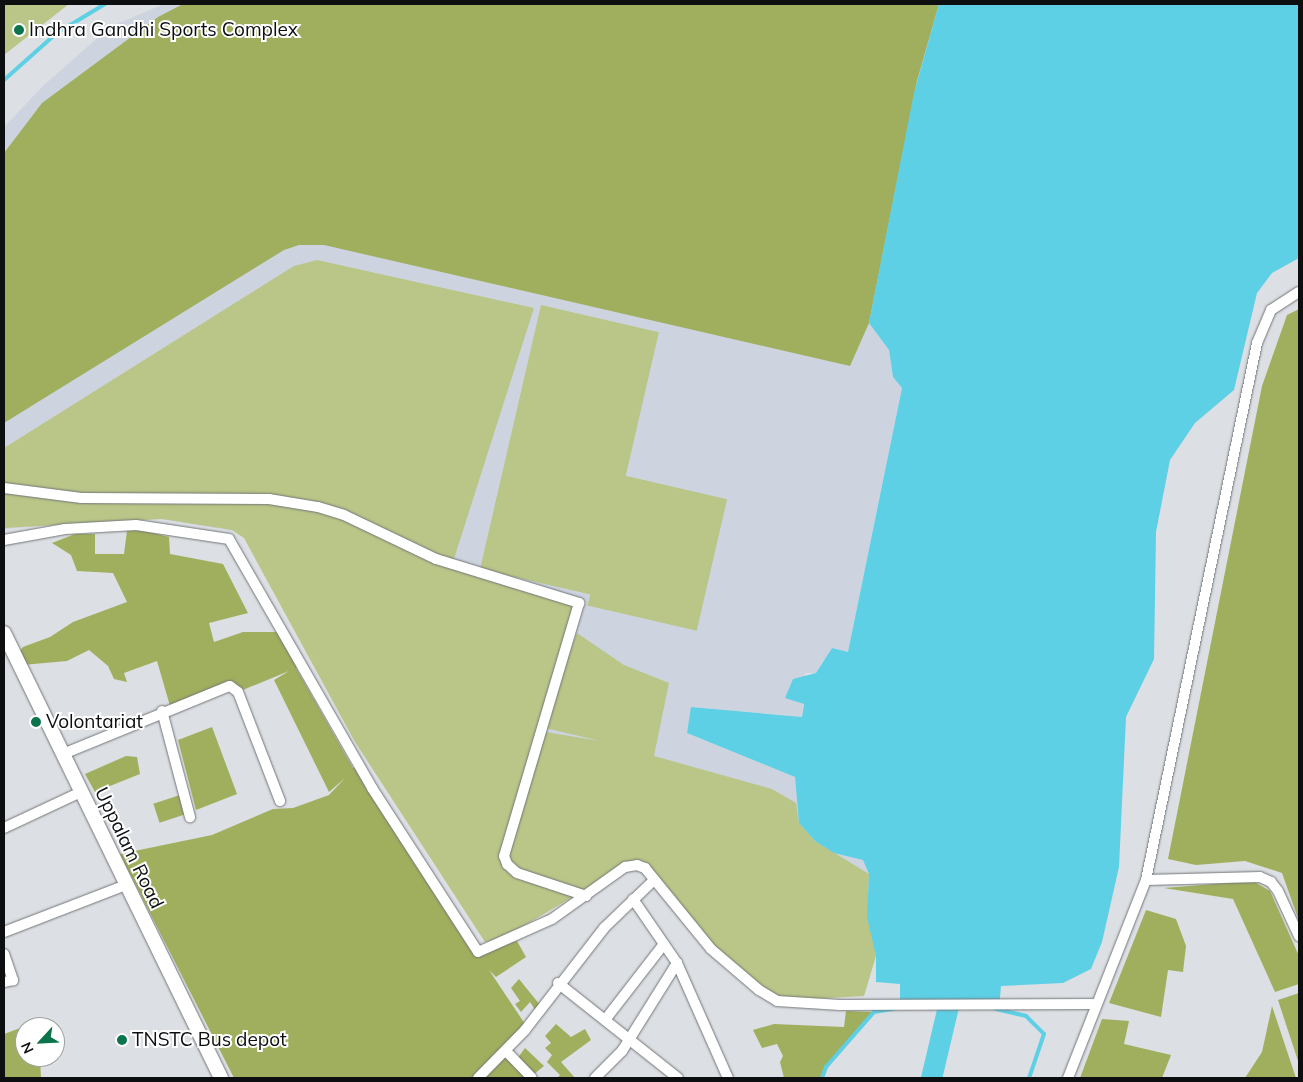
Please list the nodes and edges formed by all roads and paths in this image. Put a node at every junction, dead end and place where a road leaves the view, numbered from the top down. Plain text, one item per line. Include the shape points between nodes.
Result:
1 (1299, 292) edge
2 (4, 488) edge
3 (4, 540) edge
4 (4, 633) edge
5 (162, 711) junction
6 (63, 754) junction
7 (81, 792) junction
8 (280, 801) dead end
9 (190, 817) dead end
10 (4, 828) edge
11 (654, 880) junction
12 (1146, 880) junction
13 (126, 885) junction
14 (586, 896) junction
15 (633, 899) junction
16 (4, 932) edge
17 (1299, 936) edge
18 (664, 944) junction
19 (4, 954) edge
20 (677, 963) junction
21 (4, 982) edge
22 (558, 983) junction
23 (1095, 1004) junction
24 (605, 1020) junction
25 (629, 1041) junction
26 (506, 1051) junction
27 (221, 1078) edge
28 (478, 1078) edge
29 (532, 1078) edge
30 (595, 1078) edge
31 (678, 1078) edge
32 (728, 1078) edge
33 (1068, 1078) edge

1 - 12 street via 1271,310 1258,343
2 - 14 street via 81,498 269,499 318,507 344,515 436,559 579,603 504,856 517,874
3 - 14 street via 65,529 136,526 229,539 372,788 478,952 552,919
4 - 6 main road, Uppalam Road
5 - 6 street
5 - 8 street via 222,686 234,688
5 - 9 street
6 - 7 main road, Uppalam Road
7 - 10 street
7 - 13 main road, Uppalam Road
11 - 14 street via 645,868 632,865
11 - 15 street
11 - 23 street via 711,948 767,997 796,1004 840,1005
12 - 17 street via 1260,877 1278,891
12 - 23 street
13 - 16 street
13 - 27 main road, Uppalam Road
15 - 18 street
15 - 22 street
18 - 20 street
18 - 24 street
19 - 21 street via 13,980
20 - 25 street
20 - 32 street
22 - 24 street
22 - 26 street
23 - 33 street
24 - 25 street
25 - 30 street
25 - 31 street
26 - 28 street
26 - 29 street

